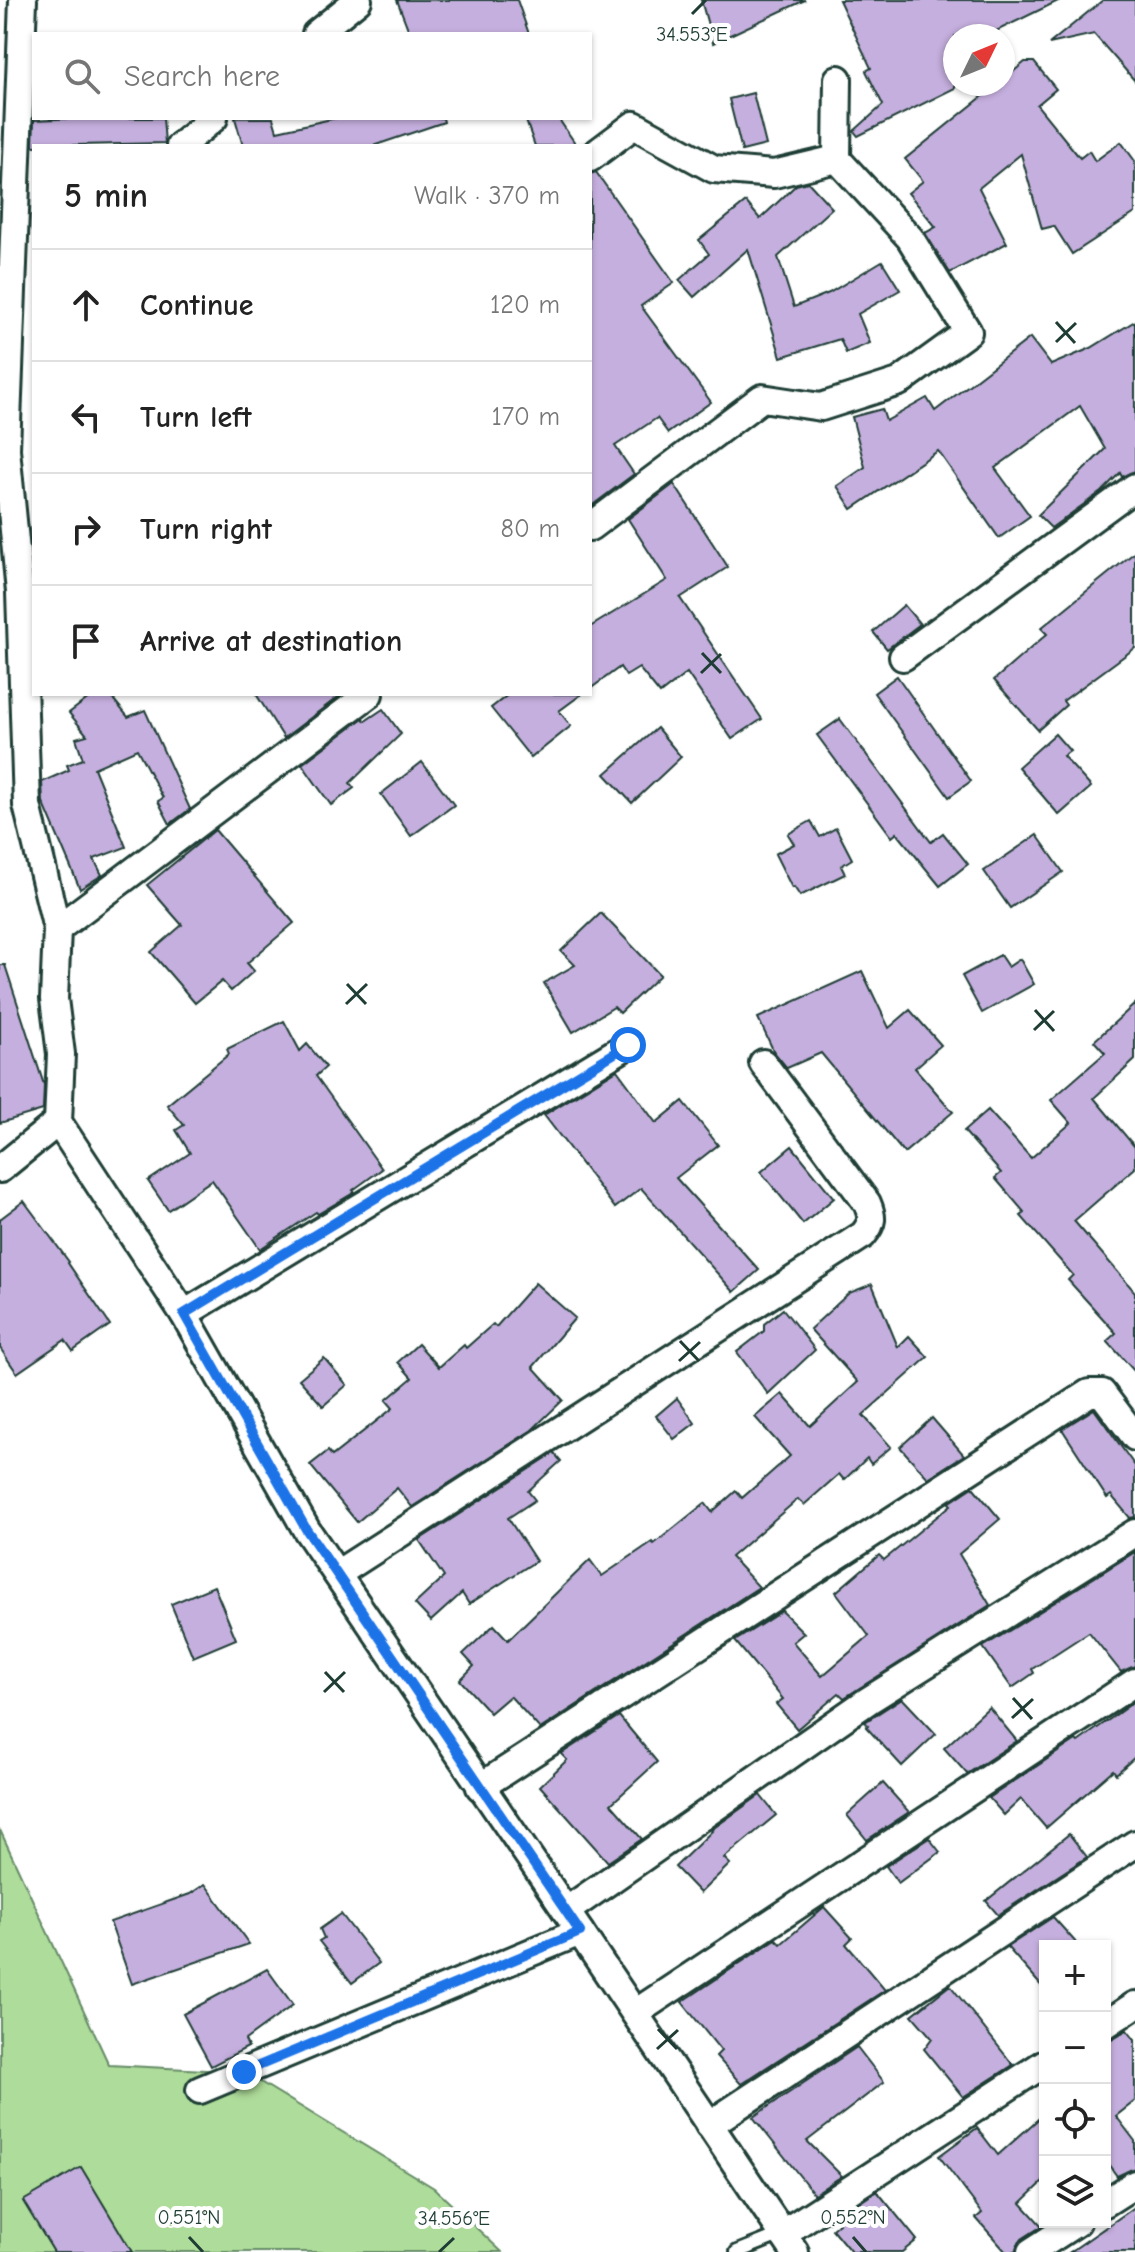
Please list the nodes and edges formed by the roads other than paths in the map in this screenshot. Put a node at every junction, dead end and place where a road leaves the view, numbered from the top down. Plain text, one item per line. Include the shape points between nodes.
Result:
1 (23, 0) edge
2 (358, 0) edge
3 (318, 32) edge
4 (838, 79) dead end
5 (212, 120) edge
6 (182, 144) edge
7 (592, 156) edge
8 (837, 159) junction
9 (25, 180) edge
10 (1135, 487) edge
11 (592, 526) edge
12 (8, 544) edge
13 (27, 586) edge
14 (903, 657) dead end
15 (366, 696) edge
16 (57, 929) junction
17 (628, 1045) dead end
18 (763, 1063) dead end
19 (58, 1122) junction
20 (0, 1169) edge
21 (184, 1314) junction
22 (1135, 1437) edge
23 (1135, 1533) edge
24 (337, 1574) junction
25 (1135, 1682) edge
26 (480, 1787) junction
27 (1135, 1844) edge
28 (573, 1921) junction
29 (1135, 2005) edge
30 (635, 2013) junction
31 (1111, 2021) edge
32 (1039, 2067) edge
33 (200, 2090) dead end
34 (709, 2125) junction
35 (1135, 2184) edge
36 (1111, 2199) edge
37 (1068, 2228) edge
38 (788, 2243) edge
39 (737, 2252) edge
40 (1031, 2252) edge

1 - 9 street
2 - 3 street
4 - 8 street
5 - 6 street
7 - 8 street via 634,125 714,169 774,174
8 - 11 street via 910,238 968,332 899,382 873,391 821,407 762,398
9 - 12 street via 6,449
10 - 14 street
12 - 13 street
13 - 16 street via 27,805
15 - 16 street
16 - 19 street
17 - 21 street
18 - 24 street via 867,1203 872,1225
19 - 20 street
19 - 21 street
21 - 24 street
22 - 26 street via 1102,1393 1089,1393
23 - 28 street via 869,1700
24 - 26 street
25 - 30 street
26 - 28 street
27 - 34 street
28 - 30 street
28 - 33 street
29 - 31 street
30 - 34 street
32 - 38 street
34 - 38 street
35 - 36 street
37 - 40 street
38 - 39 lane

